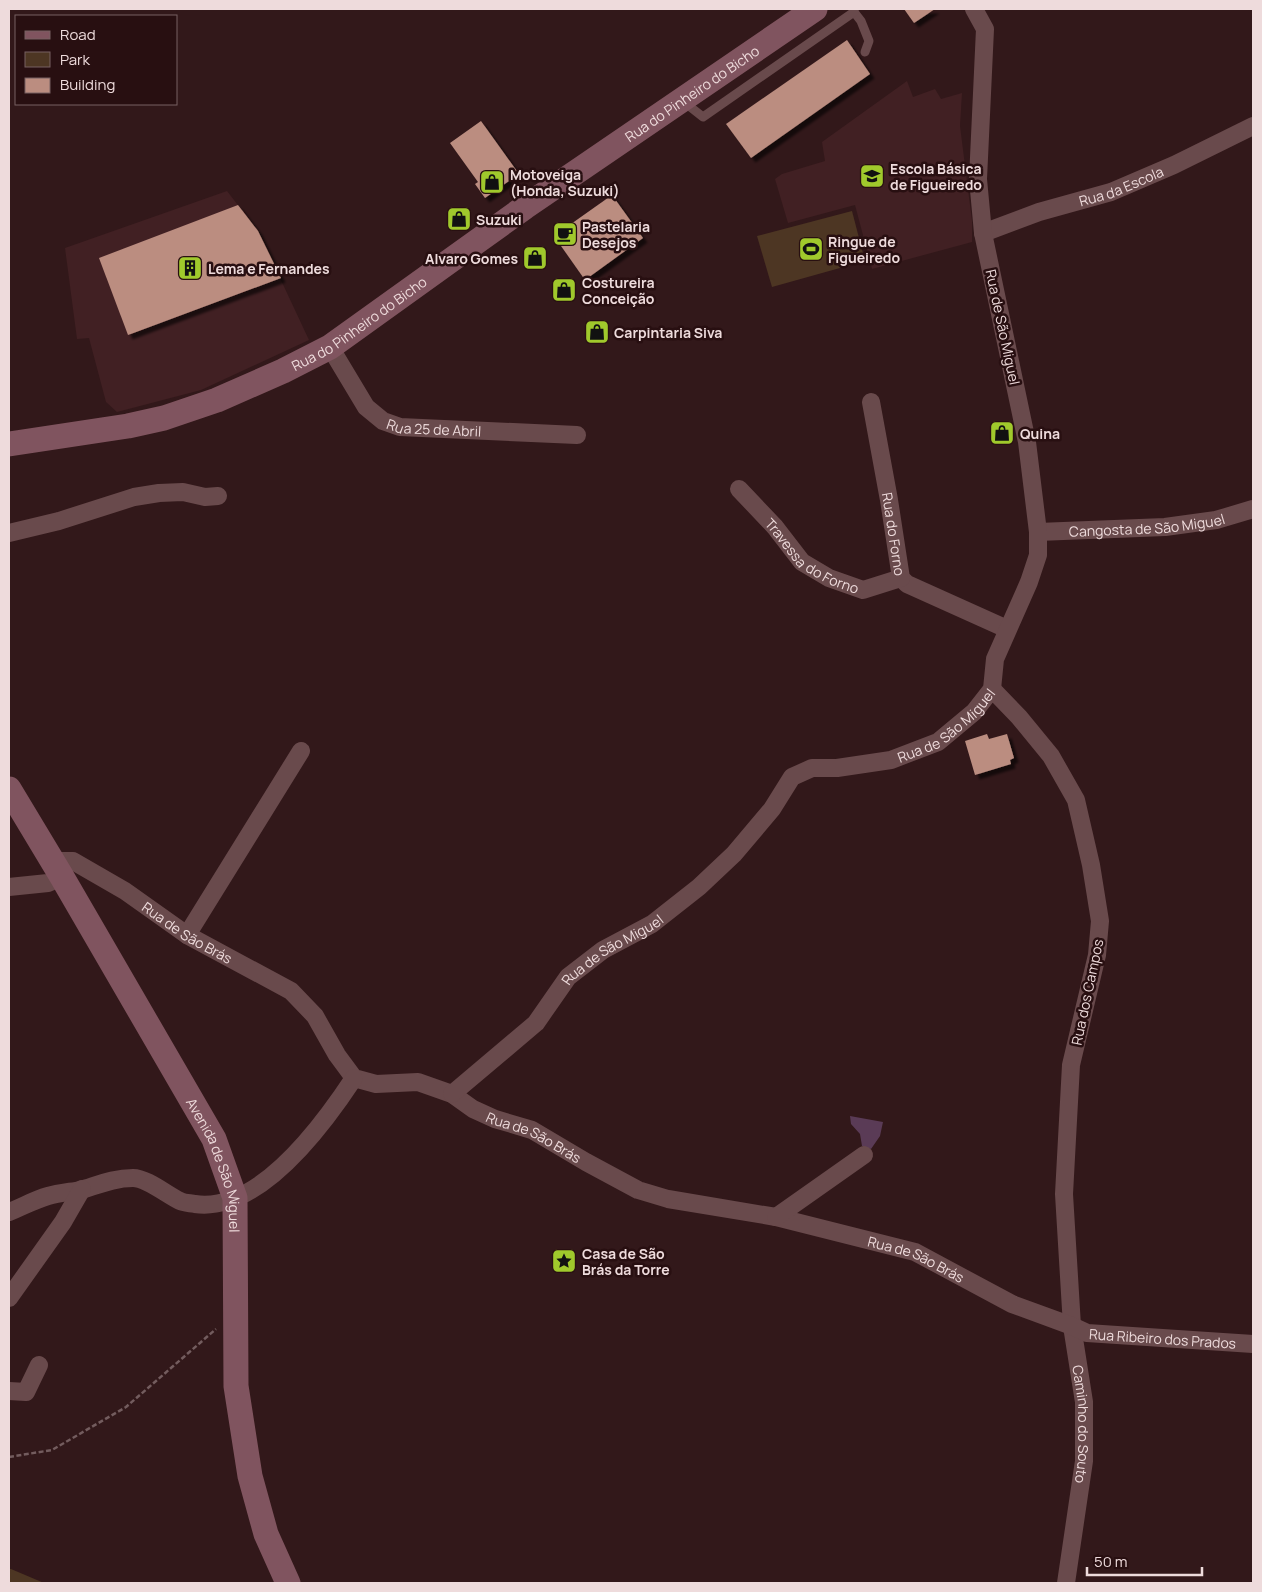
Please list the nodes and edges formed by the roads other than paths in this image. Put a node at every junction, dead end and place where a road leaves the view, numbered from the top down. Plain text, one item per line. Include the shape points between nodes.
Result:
1 (815, 9) edge
2 (974, 9) edge
3 (854, 10) edge
4 (865, 52) dead end
5 (682, 100) junction
6 (1253, 126) edge
7 (983, 233) junction
8 (330, 347) junction
9 (871, 402) dead end
10 (577, 435) dead end
11 (9, 444) edge
12 (739, 489) dead end
13 (218, 496) dead end
14 (1253, 509) edge
15 (1038, 532) junction
16 (9, 533) edge
17 (901, 578) junction
18 (1007, 629) junction
19 (992, 689) junction
20 (301, 751) dead end
21 (9, 789) edge
22 (58, 869) junction
23 (9, 887) edge
24 (187, 935) junction
25 (354, 1078) junction
26 (452, 1094) junction
27 (864, 1155) dead end
28 (82, 1189) junction
29 (235, 1198) junction
30 (9, 1212) edge
31 (776, 1217) junction
32 (9, 1298) edge
33 (1072, 1326) junction
34 (1253, 1344) edge
35 (38, 1365) dead end
36 (9, 1391) edge
37 (288, 1583) edge
38 (1066, 1583) edge

1 - 5 main road, Rua do Pinheiro do Bicho
2 - 7 street, Rua de São Miguel via 985,29 978,179
3 - 4 lane via 869,41
3 - 5 lane via 703,117
5 - 8 main road, Rua do Pinheiro do Bicho via 525,207
6 - 7 street, Rua da Escola via 1111,192 1039,212
7 - 15 street, Rua de São Miguel via 1027,442
8 - 10 street, Rua 25 de Abril via 366,407 383,421 400,427
8 - 11 main road, Rua do Pinheiro do Bicho via 217,400 164,418
9 - 17 street, Rua do Forno
12 - 17 street, Travessa do Forno via 802,562 829,578 863,590
13 - 16 street via 183,492 134,497
14 - 15 street, Cangosta de São Miguel via 1216,520 1165,526
15 - 18 street, Rua de São Miguel via 1038,555
17 - 18 street, Rua do Forno via 907,584
18 - 19 street, Rua de São Miguel via 995,659
19 - 26 street, Rua de São Miguel via 974,712 938,742 891,760 837,768 812,768 792,777 772,809 734,854 652,924 603,950 568,977 536,1023
19 - 33 street, Rua dos Campos via 1051,756 1076,800 1100,920 1097,956 1071,1065 1064,1194
20 - 24 street
21 - 22 main road, Avenida de São Miguel
22 - 23 street via 48,884
22 - 24 street, Rua de São Brás via 73,861 125,891
22 - 29 main road, Avenida de São Miguel via 214,1138
24 - 25 street, Rua de São Brás via 290,991 314,1016
25 - 26 street, Rua de São Brás via 376,1084 418,1082
25 - 29 street via 336,1106 289,1160 258,1185
26 - 31 street, Rua de São Brás via 488,1116 532,1130 638,1190 668,1200
27 - 31 street
28 - 29 street via 108,1181 135,1178 181,1202 209,1206
28 - 30 street via 48,1196
28 - 32 street via 63,1222
29 - 37 main road, Avenida de São Miguel via 236,1386 250,1476 266,1534
31 - 33 street, Rua de São Brás via 915,1252 1012,1304
33 - 34 street, Rua Ribeiro dos Prados via 1087,1333 1111,1336
33 - 38 street, Caminho do Souto via 1084,1402 1084,1461
35 - 36 street via 26,1392

